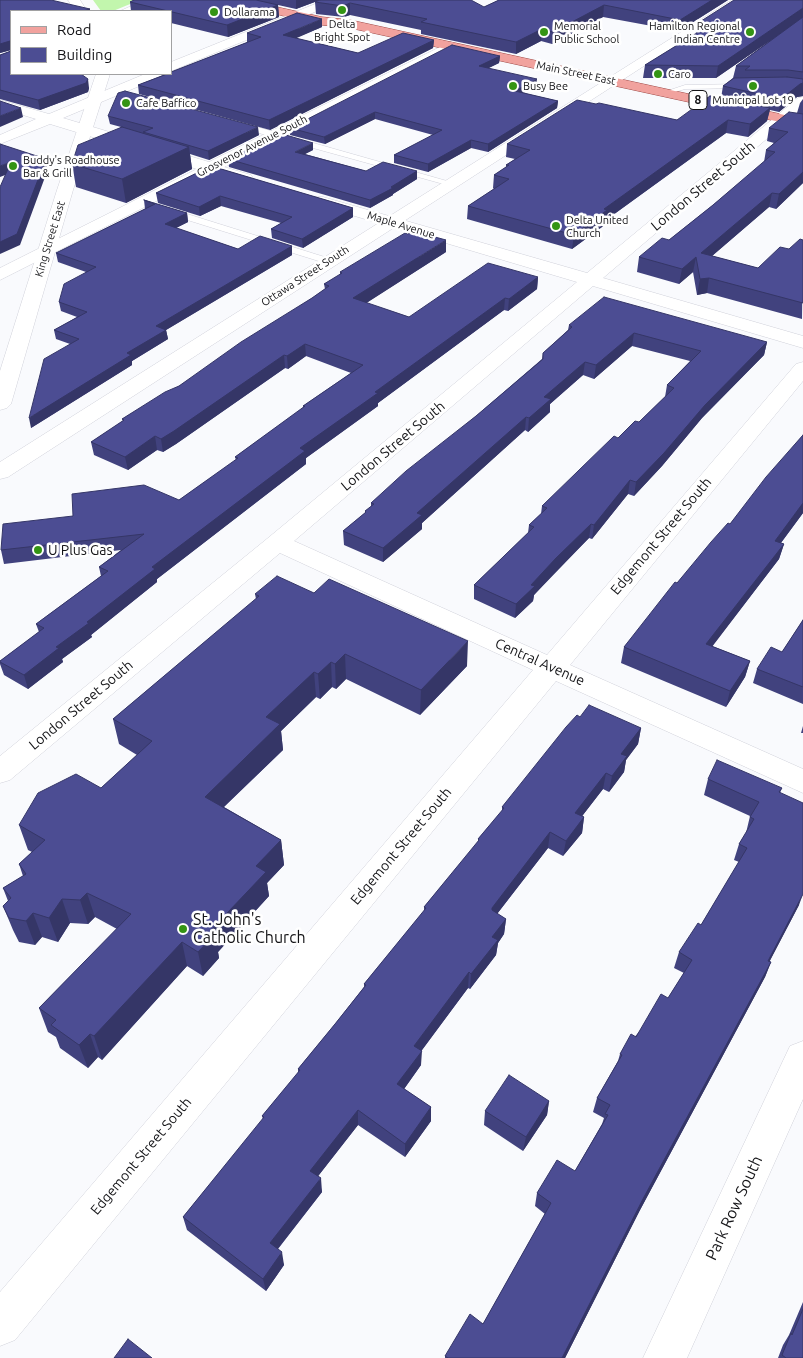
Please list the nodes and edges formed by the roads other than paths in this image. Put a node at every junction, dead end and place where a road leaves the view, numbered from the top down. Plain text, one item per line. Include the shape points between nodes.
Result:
1 (151, 0) edge
2 (229, 0) edge
3 (254, 0) edge
4 (335, 0) edge
5 (740, 0) edge
6 (126, 10) edge
7 (301, 14) junction
8 (450, 46) junction
9 (172, 68) edge
10 (103, 75) edge
11 (154, 75) edge
12 (728, 76) edge
13 (612, 81) junction
14 (721, 86) junction
15 (748, 86) edge
16 (116, 91) junction
17 (665, 93) junction
18 (134, 96) edge
19 (96, 99) junction
20 (803, 102) edge
21 (0, 104) edge
22 (49, 119) junction
23 (793, 120) edge
24 (227, 122) edge
25 (86, 130) junction
26 (274, 135) junction
27 (0, 140) edge
28 (210, 167) junction
29 (258, 181) edge
30 (450, 183) junction
31 (305, 196) edge
32 (152, 206) junction
33 (390, 222) junction
34 (46, 252) junction
35 (328, 261) junction
36 (0, 275) edge
37 (590, 281) junction
38 (803, 342) edge
39 (803, 368) edge
40 (0, 404) edge
41 (0, 472) edge
42 (277, 543) junction
43 (551, 666) junction
44 (0, 772) edge
45 (803, 782) edge
46 (803, 1058) edge
47 (0, 1325) edge
48 (665, 1358) edge

1 - 6 lane
2 - 7 main road, Main Street East / 8
3 - 7 main road, Main Street East / 8
4 - 7 street
5 - 13 street, Ottawa Street South
7 - 8 main road, Main Street East / 8
7 - 9 street
8 - 13 main road, Main Street East / 8
8 - 26 street, Grosvenor Avenue South
10 - 19 street, King Street East
11 - 16 street
12 - 14 lane via 720,82
13 - 17 main road, Main Street East / 8
13 - 30 street, Ottawa Street South
14 - 15 lane
14 - 17 lane via 685,87
16 - 18 lane
16 - 19 street
17 - 23 main road, Main Street East / 8
19 - 22 street
19 - 25 street, King Street East
20 - 23 street, London Street South
21 - 22 street
22 - 25 street
22 - 27 street
23 - 37 street, London Street South
24 - 26 lane
25 - 28 street
25 - 34 street, King Street East
26 - 28 street, Grosvenor Avenue South
26 - 30 lane
28 - 29 street
28 - 32 street, Grosvenor Avenue South
30 - 33 street, Ottawa Street South
31 - 33 street, Maple Avenue
32 - 34 street, Grosvenor Avenue South
32 - 35 lane
33 - 35 street, Ottawa Street South
33 - 37 street, Maple Avenue
34 - 36 street, Grosvenor Avenue South
34 - 40 street, King Street East
35 - 41 street, Ottawa Street South
37 - 38 street, Maple Avenue
37 - 42 street, London Street South
39 - 43 street, Edgemont Street South
42 - 43 street, Central Avenue
42 - 44 street, London Street South
43 - 45 street, Central Avenue
43 - 47 street, Edgemont Street South
46 - 48 street, Park Row South

